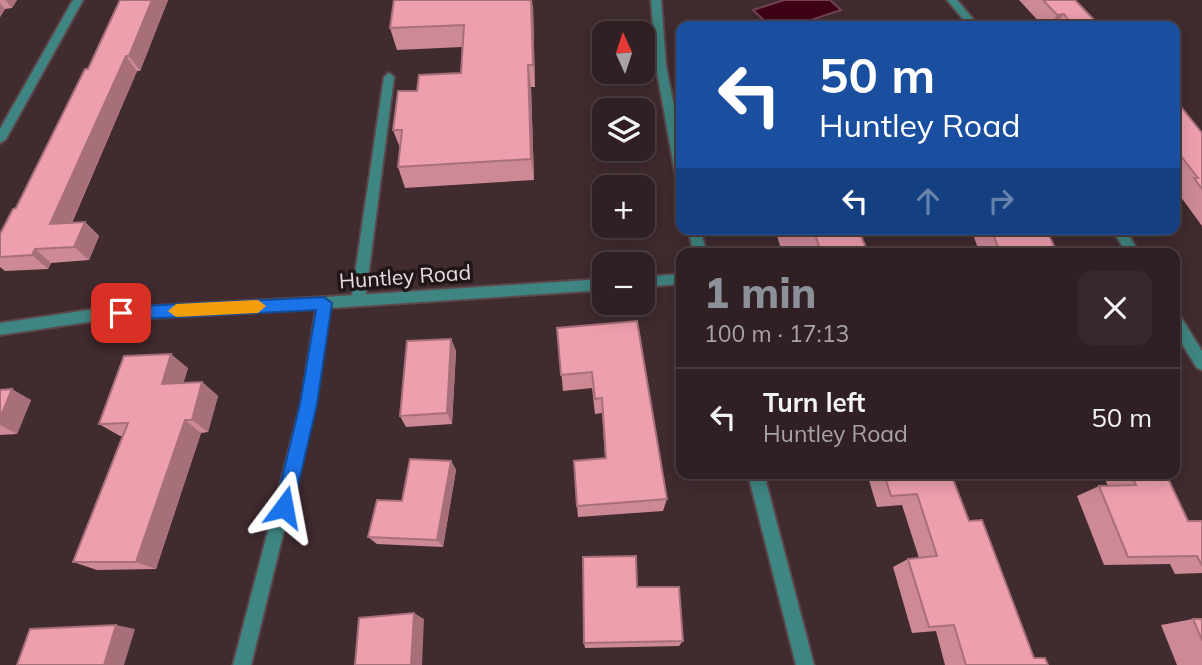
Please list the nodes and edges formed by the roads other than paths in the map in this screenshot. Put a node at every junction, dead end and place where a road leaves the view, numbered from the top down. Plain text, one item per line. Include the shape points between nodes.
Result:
1 (78, 0) edge
2 (656, 0) edge
3 (952, 0) edge
4 (970, 21) edge
5 (389, 77) dead end
6 (0, 139) edge
7 (676, 146) edge
8 (676, 279) edge
9 (655, 281) edge
10 (592, 285) edge
11 (358, 301) junction
12 (324, 303) junction
13 (1180, 328) edge
14 (0, 329) edge
15 (1202, 364) edge
16 (758, 479) edge
17 (242, 665) edge
18 (805, 665) edge

1 - 6 street
2 - 7 street via 661,66
3 - 4 street
5 - 11 street
8 - 9 street
10 - 11 street, Huntley Road
11 - 12 street, Huntley Road
12 - 14 street, Huntley Road via 95,315
12 - 17 street via 308,404
13 - 15 street
16 - 18 street

